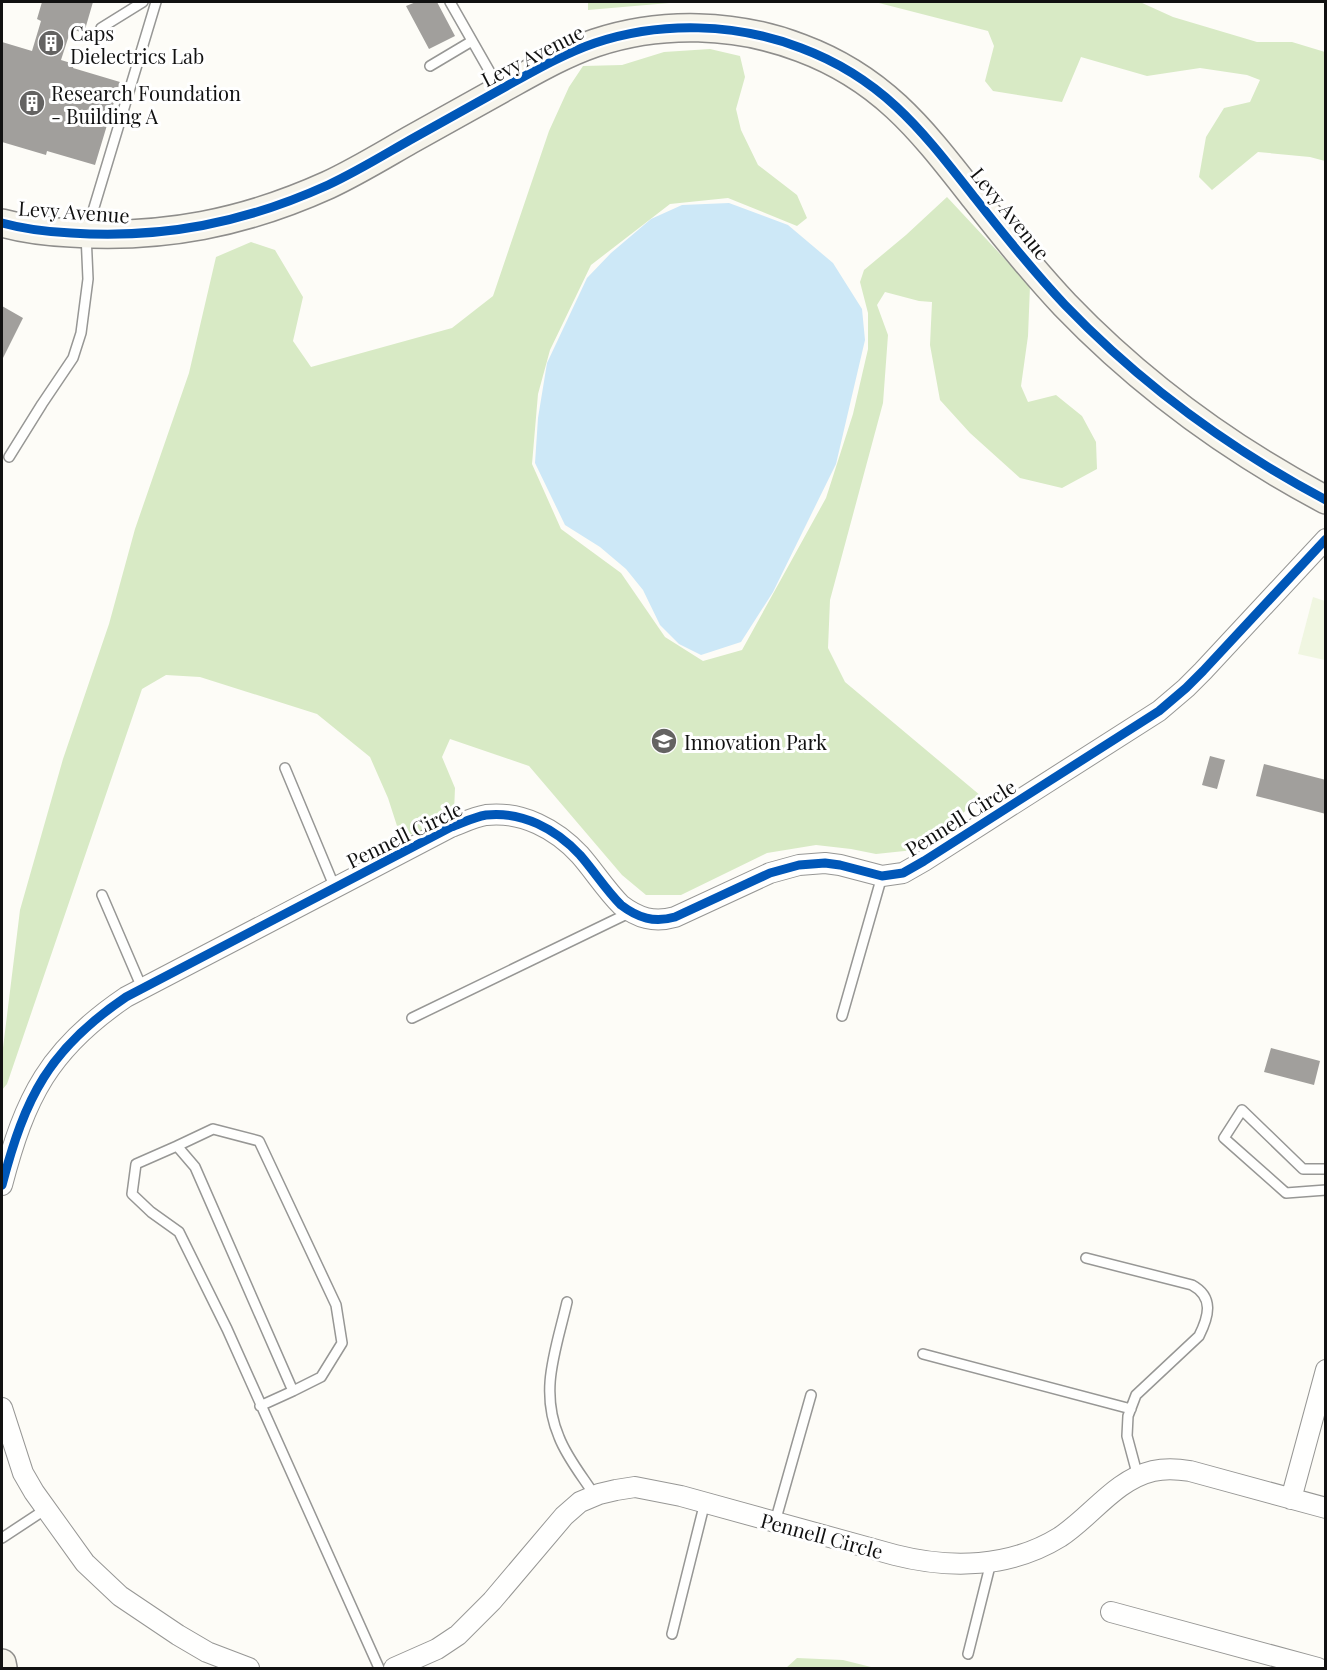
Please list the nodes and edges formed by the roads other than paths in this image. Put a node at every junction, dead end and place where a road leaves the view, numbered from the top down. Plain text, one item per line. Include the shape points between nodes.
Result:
1 (143, 2) edge
2 (156, 2) edge
3 (450, 2) edge
4 (101, 28) dead end
5 (472, 41) junction
6 (430, 66) dead end
7 (501, 90) junction
8 (2, 224) edge
9 (86, 234) junction
10 (9, 457) dead end
11 (1326, 500) edge
12 (1326, 540) edge
13 (1306, 560) junction
14 (1326, 565) edge
15 (285, 768) dead end
16 (882, 876) junction
17 (335, 888) junction
18 (102, 895) dead end
19 (631, 912) junction
20 (142, 988) junction
21 (842, 1016) dead end
22 (412, 1018) dead end
23 (177, 1146) junction
24 (1326, 1169) edge
25 (2, 1185) edge
26 (1326, 1190) edge
27 (1086, 1258) dead end
28 (567, 1302) dead end
29 (923, 1354) dead end
30 (1326, 1370) edge
31 (293, 1391) junction
32 (811, 1395) dead end
33 (260, 1406) junction
34 (2, 1408) edge
35 (1131, 1409) junction
36 (1138, 1477) junction
37 (595, 1496) junction
38 (1291, 1499) junction
39 (705, 1503) junction
40 (1326, 1508) edge
41 (45, 1509) junction
42 (775, 1522) junction
43 (2, 1538) edge
44 (991, 1562) junction
45 (1111, 1612) dead end
46 (672, 1634) dead end
47 (968, 1654) dead end
48 (2, 1663) edge
49 (3, 1668) edge
50 (249, 1668) edge
51 (379, 1668) edge
52 (394, 1668) edge
53 (1318, 1668) edge

1 - 4 lane
2 - 9 lane
3 - 5 lane
5 - 6 lane
5 - 7 lane
7 - 9 street, Levy Avenue via 367,165 266,210 181,230
7 - 11 street, Levy Avenue via 578,49 635,33 671,28 765,37 826,58 886,96 909,117 1035,272 1116,353 1232,444
8 - 9 street, Levy Avenue
9 - 10 lane via 88,279 81,333 73,358
12 - 13 street, Pennell Circle
13 - 14 street
13 - 16 street, Pennell Circle via 1203,671 1159,711 912,869
15 - 17 lane
16 - 19 street, Pennell Circle via 832,864 799,865 770,873 675,917 652,920
16 - 21 lane
17 - 19 street, Pennell Circle via 451,827 503,815 520,817 554,832
17 - 20 street, Pennell Circle
18 - 20 lane
19 - 22 lane
20 - 25 street, Pennell Circle via 104,1011 50,1066 11,1141
23 - 31 lane via 195,1167
23 - 31 lane via 213,1129 259,1142 317,1264 336,1305 342,1343 321,1377
23 - 33 lane via 136,1164 132,1194 179,1232
24 - 26 lane via 1303,1169 1242,1110 1224,1138 1286,1193
27 - 35 lane via 1191,1285 1199,1289 1208,1303 1199,1335 1141,1389
28 - 37 lane via 550,1375 549,1403 559,1439
29 - 35 lane
30 - 38 street
31 - 33 lane
32 - 42 lane
33 - 51 lane
34 - 41 street via 23,1473
35 - 36 lane via 1127,1436
36 - 38 street, Pennell Circle via 1154,1471 1190,1471
36 - 44 street, Pennell Circle via 1059,1538 1020,1555
37 - 39 street, Pennell Circle via 635,1487
37 - 52 street, Pennell Circle via 580,1502 564,1516 458,1635
38 - 40 street, Pennell Circle
39 - 42 street, Pennell Circle
39 - 46 lane
41 - 43 lane
41 - 50 street via 85,1563 120,1596 207,1652
42 - 44 street, Pennell Circle via 919,1561
44 - 47 lane
45 - 53 street
48 - 49 street

